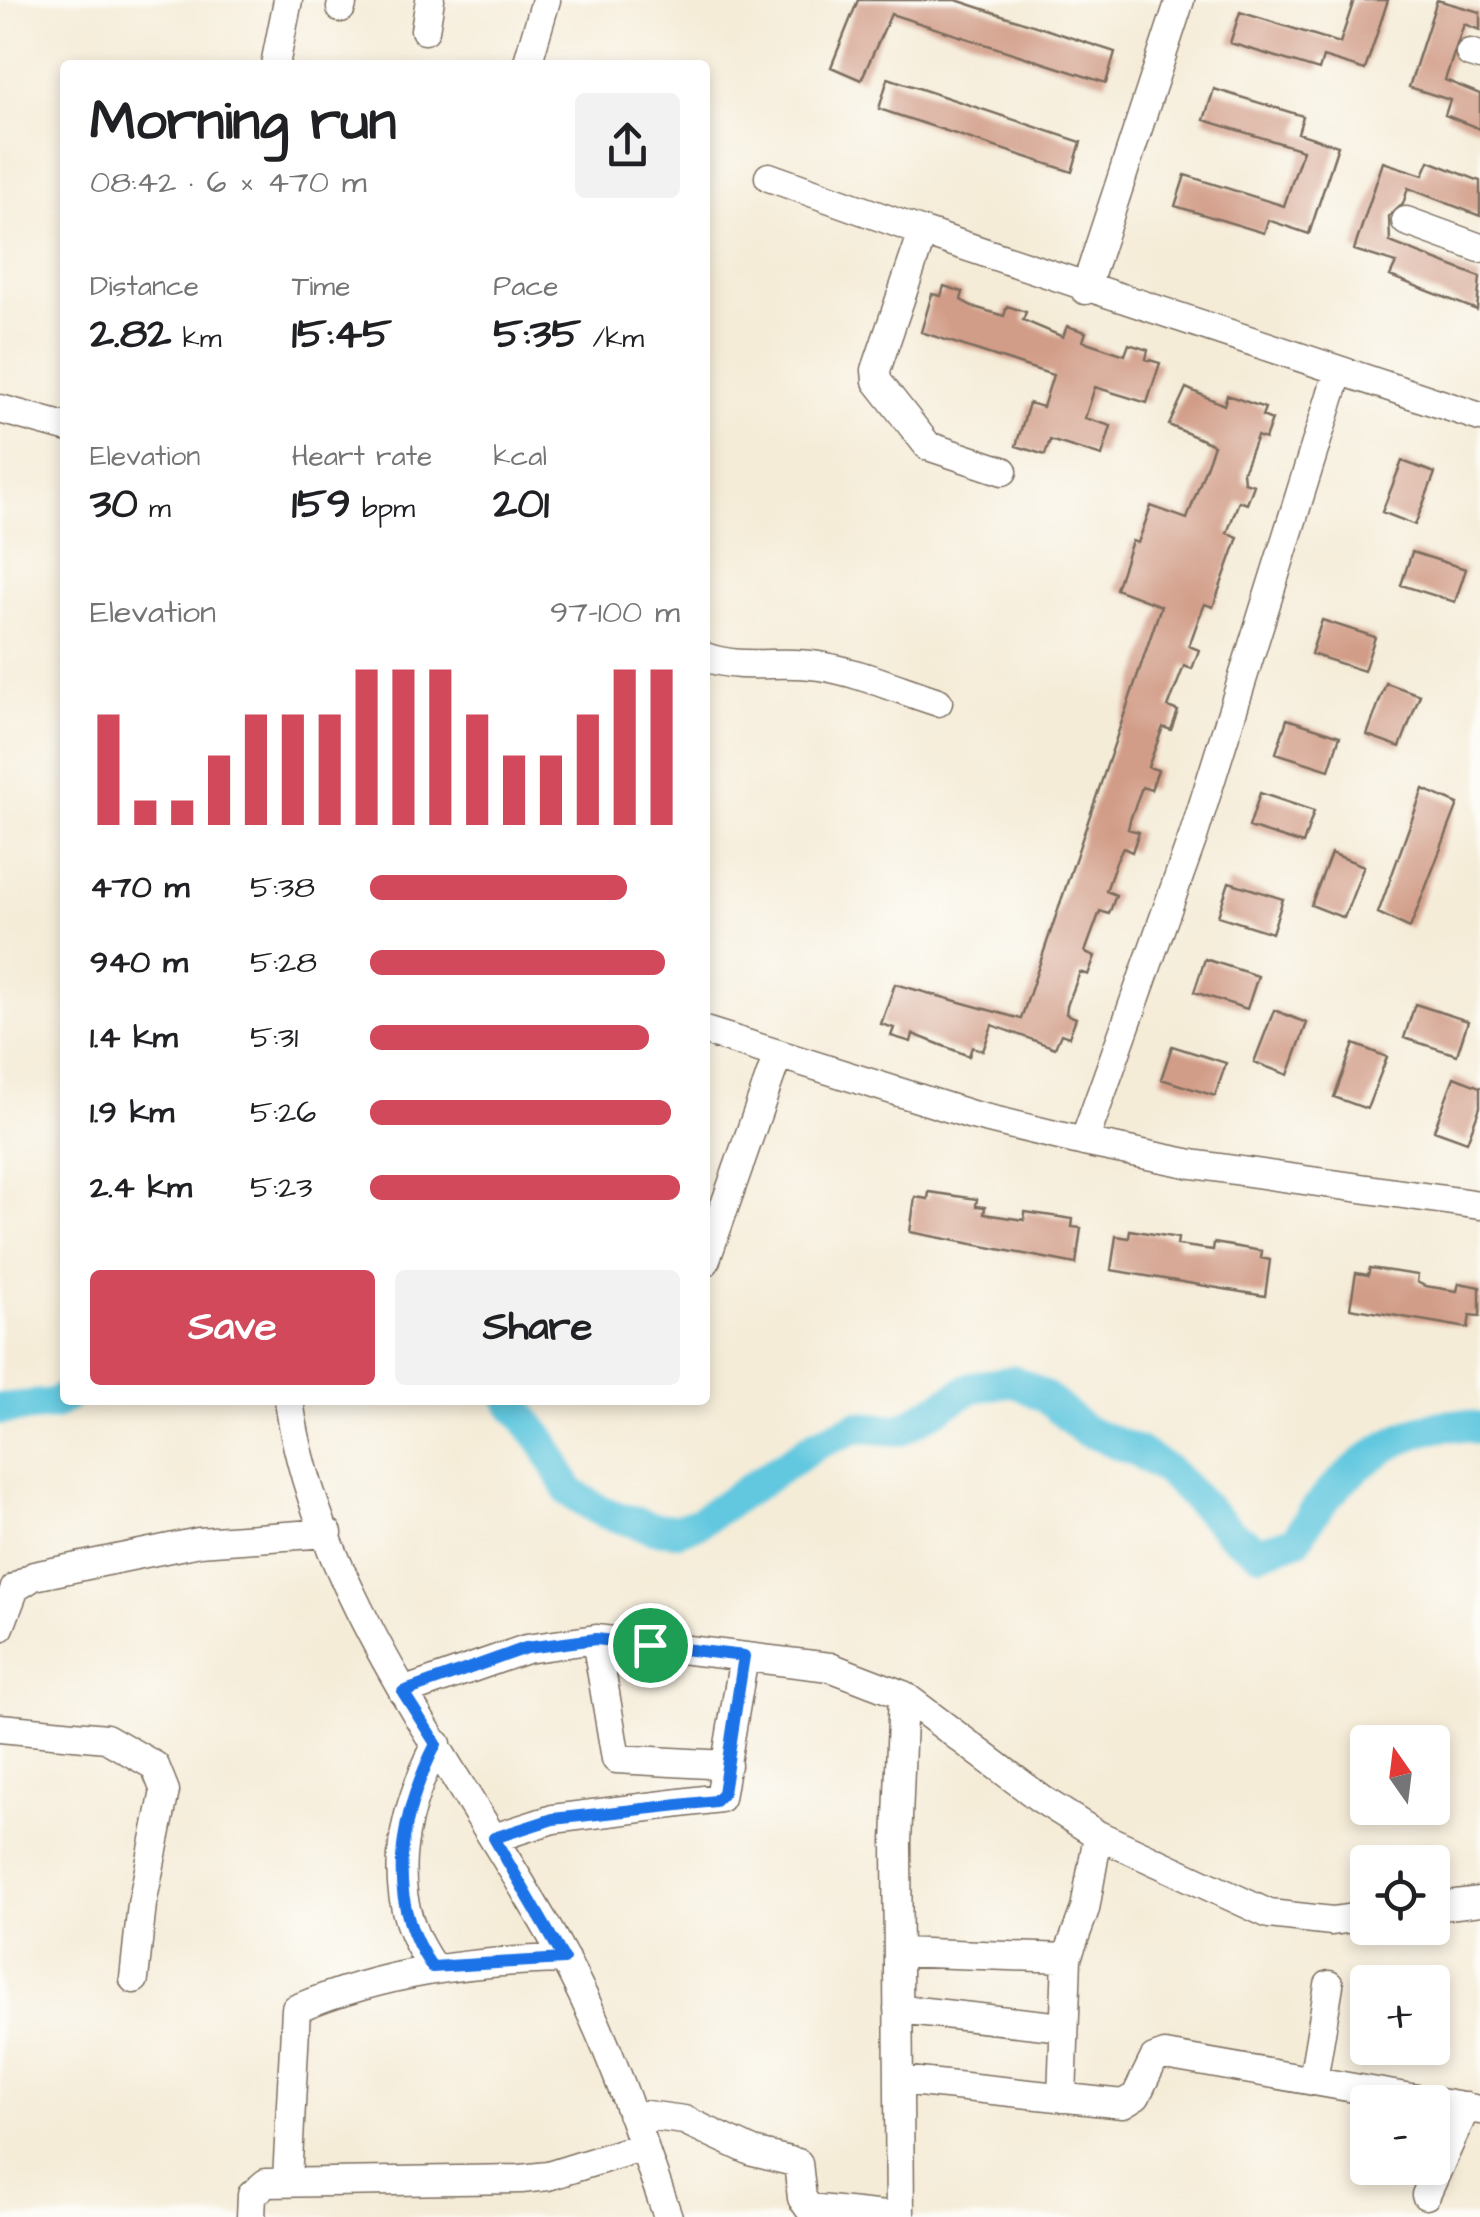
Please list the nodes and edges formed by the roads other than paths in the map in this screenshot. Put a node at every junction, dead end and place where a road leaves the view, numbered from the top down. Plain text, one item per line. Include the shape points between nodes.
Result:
1 (288, 0) edge
2 (430, 0) edge
3 (546, 0) edge
4 (1180, 0) edge
5 (425, 30) dead end
6 (275, 60) edge
7 (528, 60) edge
8 (769, 177) dead end
9 (1406, 220) dead end
10 (924, 232) junction
11 (1480, 248) edge
12 (1085, 290) junction
13 (1338, 373) junction
14 (0, 410) edge
15 (1479, 414) edge
16 (60, 426) edge
17 (1002, 471) dead end
18 (710, 659) edge
19 (938, 702) dead end
20 (710, 1033) edge
21 (778, 1054) junction
22 (1084, 1142) junction
23 (1480, 1205) edge
24 (710, 1248) edge
25 (290, 1405) edge
26 (328, 1533) junction
27 (2, 1614) edge
28 (596, 1639) junction
29 (744, 1656) junction
30 (403, 1692) junction
31 (903, 1695) junction
32 (0, 1728) edge
33 (436, 1744) junction
34 (727, 1766) junction
35 (1098, 1835) junction
36 (494, 1838) junction
37 (1480, 1901) edge
38 (1450, 1904) edge
39 (1350, 1919) edge
40 (898, 1952) junction
41 (1067, 1958) junction
42 (564, 1959) junction
43 (432, 1967) junction
44 (134, 1979) dead end
45 (1329, 1985) dead end
46 (898, 2009) junction
47 (1063, 2028) junction
48 (900, 2080) junction
49 (1313, 2080) junction
50 (1062, 2098) junction
51 (1473, 2108) edge
52 (631, 2113) junction
53 (644, 2146) junction
54 (287, 2180) junction
55 (1426, 2195) dead end
56 (251, 2217) edge
57 (668, 2217) edge
58 (898, 2217) edge

1 - 6 street
2 - 5 street
3 - 7 street
4 - 12 street
8 - 10 street
9 - 11 street
10 - 12 street
10 - 17 street via 877,381 928,446
12 - 13 street
13 - 15 street
13 - 22 street via 1193,837
14 - 16 street
18 - 19 street via 730,667 777,661 823,666
20 - 21 street
21 - 22 street via 972,1116
21 - 24 street
22 - 23 street
25 - 26 street via 295,1448
26 - 27 street via 199,1542 34,1576 15,1588
26 - 30 street
28 - 29 street
28 - 30 street via 526,1648
28 - 34 street via 616,1758
29 - 31 street via 830,1667
29 - 34 street
30 - 33 street
31 - 35 street
31 - 40 street
32 - 44 street via 106,1738 156,1766 165,1792
33 - 36 street
33 - 43 street via 418,1779 402,1846 406,1920
34 - 36 street via 715,1801 553,1819
35 - 39 street via 1269,1914
35 - 41 street via 1085,1909
36 - 42 street
37 - 38 street
40 - 41 street
40 - 46 street
41 - 47 street
42 - 43 street
42 - 52 street
43 - 54 street via 296,2009
45 - 49 street
46 - 47 street
46 - 48 street
47 - 50 street
48 - 50 street
48 - 58 street
49 - 50 street via 1165,2055 1154,2058 1136,2096 1123,2104
49 - 51 street
51 - 55 street
52 - 53 street
52 - 58 street via 696,2124 753,2152 798,2163 809,2208
53 - 54 street via 521,2179
53 - 57 street
54 - 56 street via 256,2188

